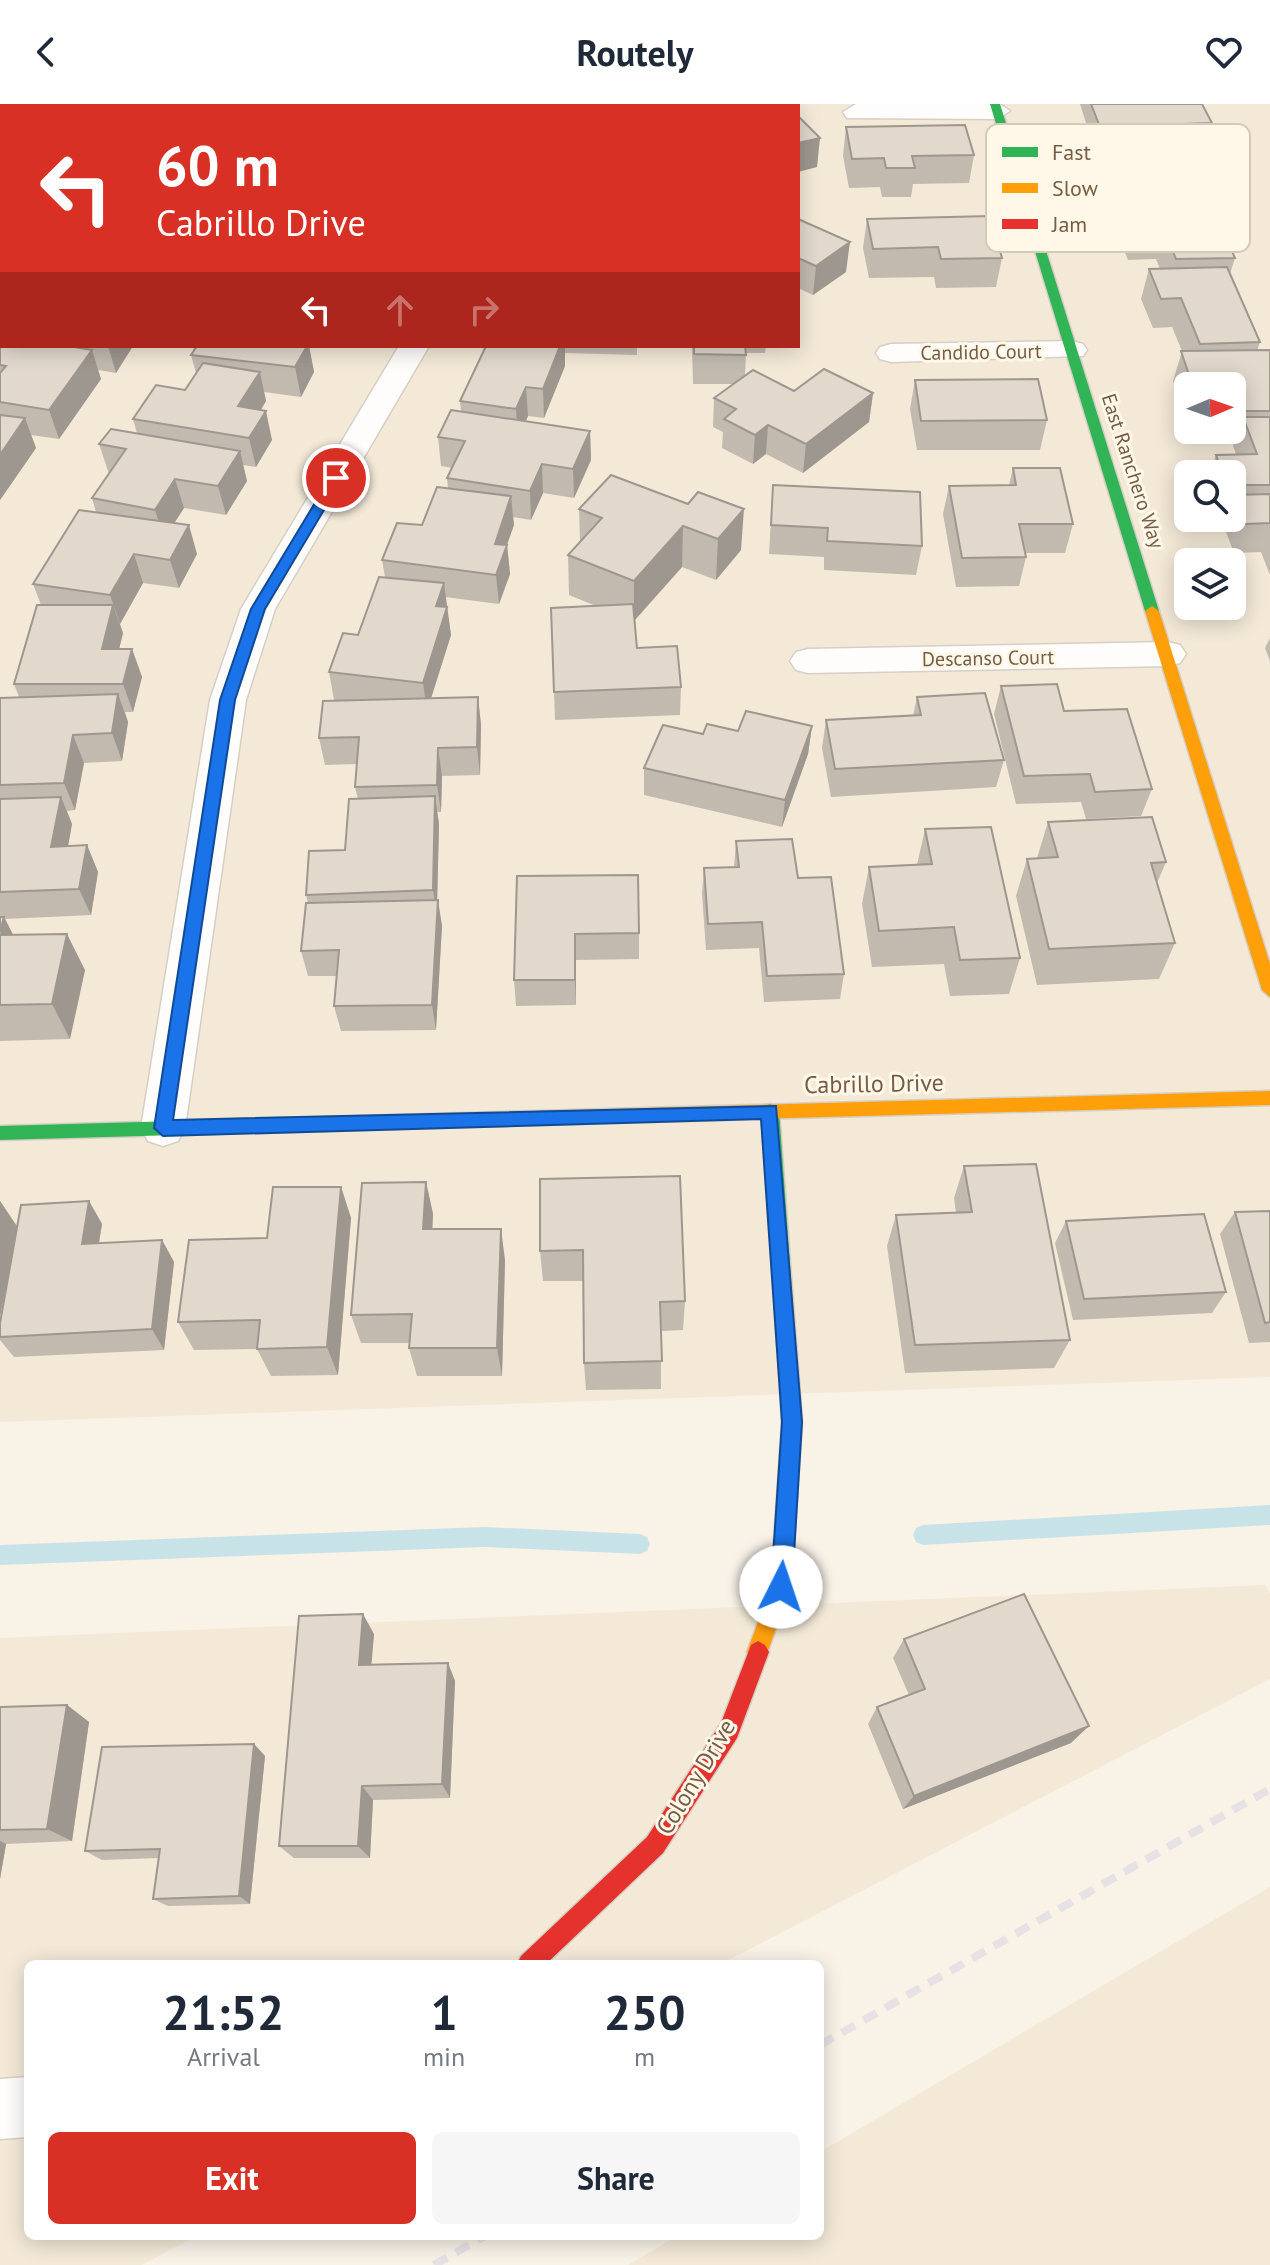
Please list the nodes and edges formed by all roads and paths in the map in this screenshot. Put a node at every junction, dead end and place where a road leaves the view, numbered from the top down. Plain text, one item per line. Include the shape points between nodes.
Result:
1 (996, 107) edge
2 (856, 112) dead end
3 (1041, 252) edge
4 (413, 348) edge
5 (1072, 350) junction
6 (891, 353) dead end
7 (1168, 654) junction
8 (808, 661) dead end
9 (1270, 990) edge
10 (1270, 1098) edge
11 (770, 1111) junction
12 (163, 1128) junction
13 (0, 1133) edge
14 (533, 1960) edge
15 (24, 2107) edge
16 (0, 2109) edge

1 - 2 street
3 - 5 street, East Ranchero Way
4 - 12 street via 258,609 228,700
5 - 6 street, Candido Court
5 - 7 street, East Ranchero Way
7 - 8 street, Descanso Court
7 - 9 street, East Ranchero Way
10 - 11 street, Cabrillo Drive
11 - 12 street, Cabrillo Drive
11 - 14 street, Colony Drive via 792,1422 781,1587 729,1730 655,1845
12 - 13 street, Cabrillo Drive
15 - 16 street

